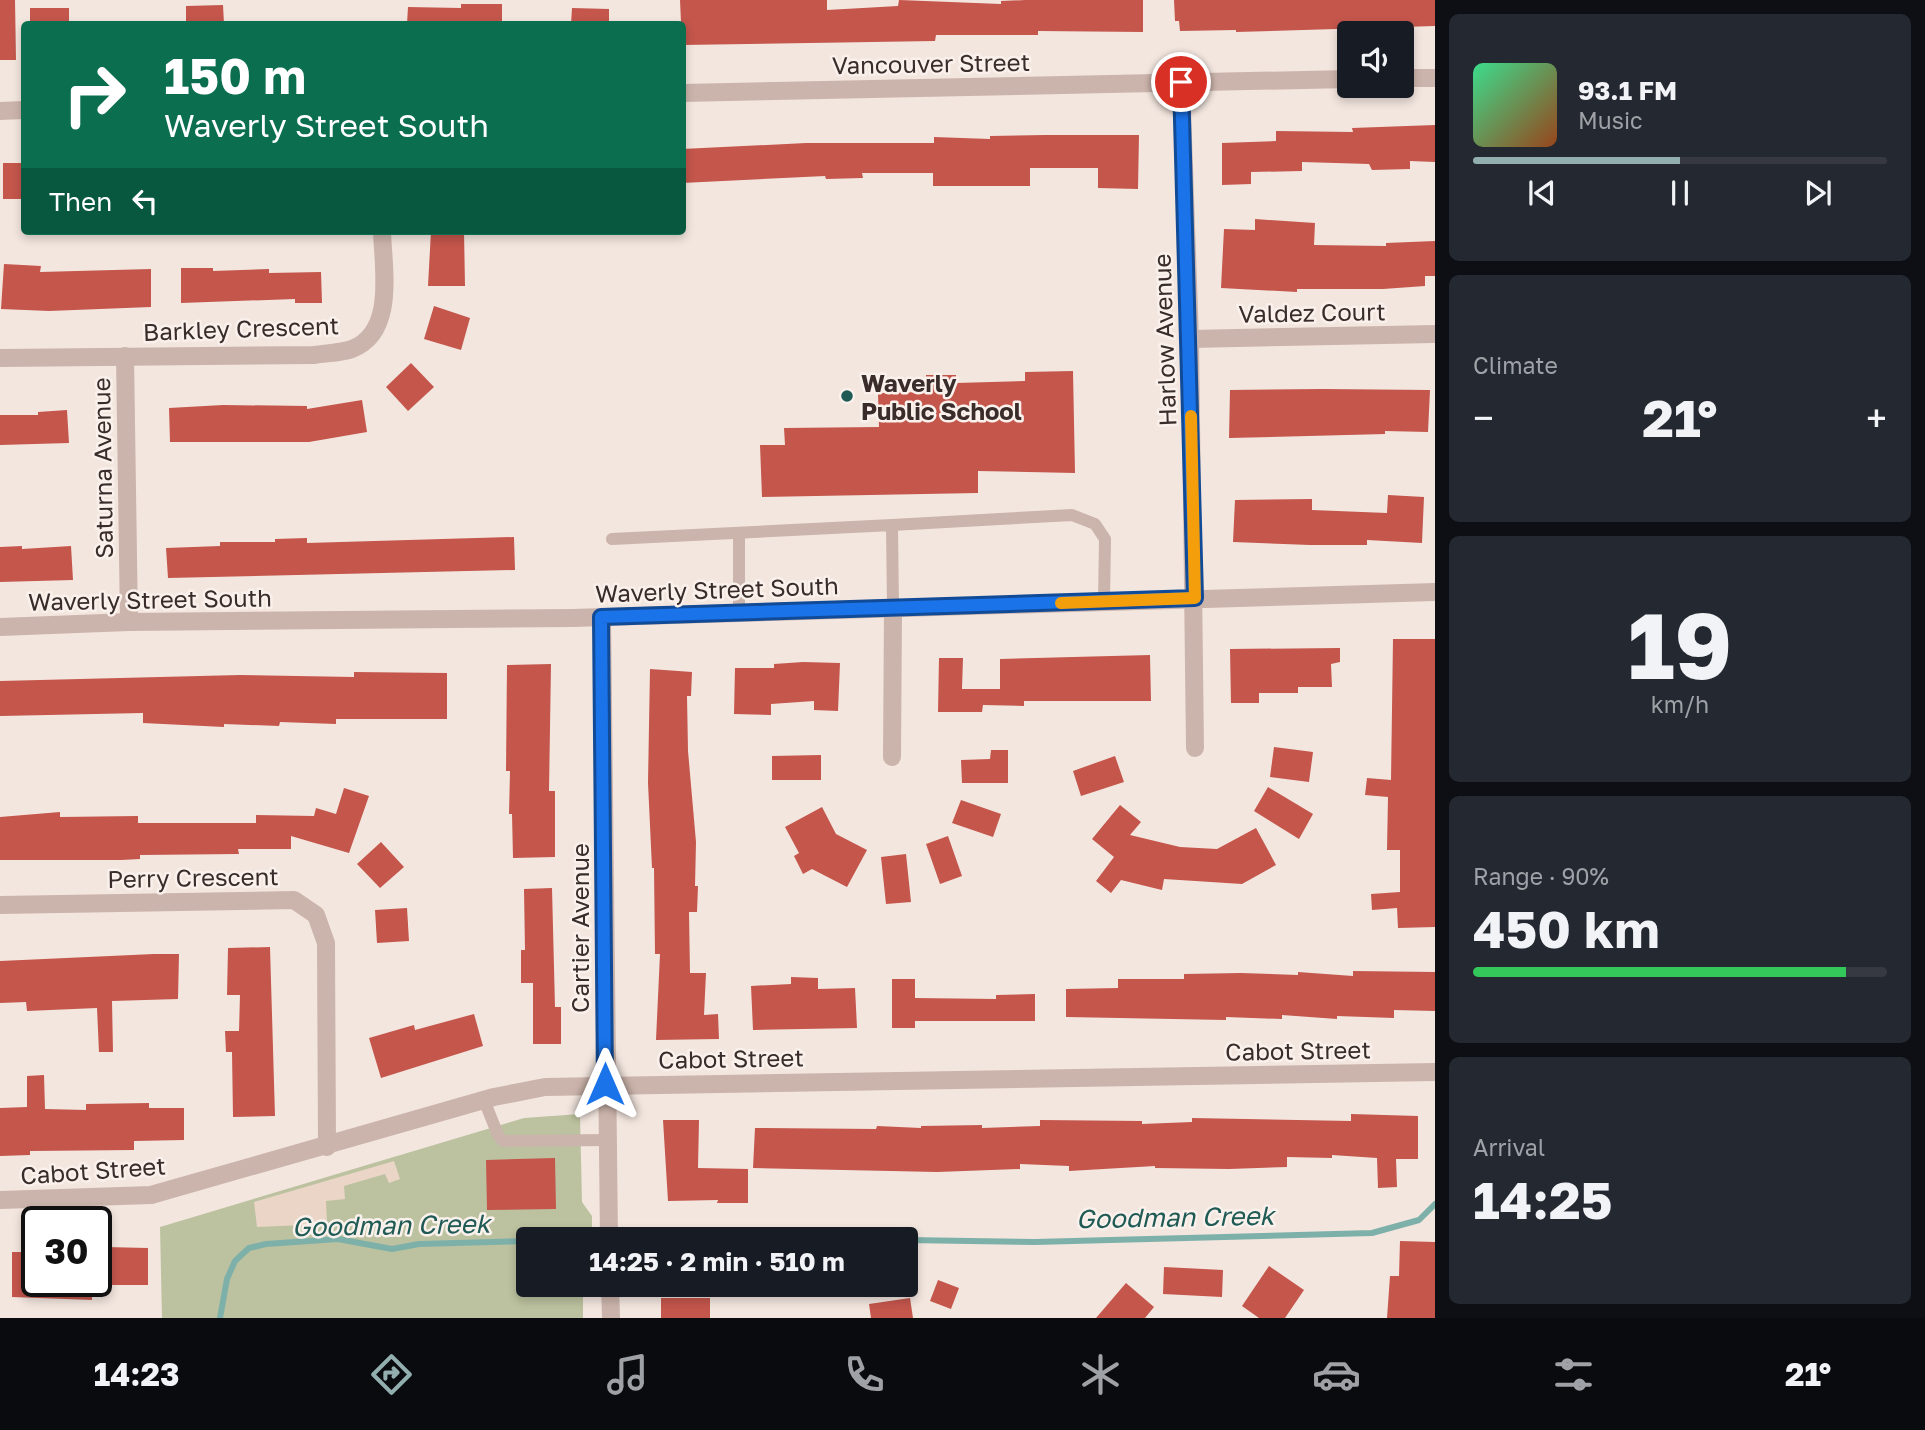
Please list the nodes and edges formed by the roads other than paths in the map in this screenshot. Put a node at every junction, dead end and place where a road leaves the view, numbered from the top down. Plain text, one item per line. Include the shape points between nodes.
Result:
1 (1414, 78) edge
2 (1435, 78) edge
3 (1337, 79) edge
4 (1181, 82) junction
5 (686, 93) edge
6 (0, 110) edge
7 (21, 110) edge
8 (382, 235) edge
9 (1435, 334) edge
10 (1190, 339) junction
11 (125, 356) junction
12 (0, 358) edge
13 (892, 525) junction
14 (739, 533) junction
15 (612, 539) dead end
16 (1435, 592) edge
17 (1195, 598) junction
18 (1104, 601) junction
19 (892, 609) junction
20 (740, 613) junction
21 (601, 617) junction
22 (129, 622) junction
23 (0, 627) edge
24 (1195, 748) dead end
25 (892, 757) dead end
26 (0, 905) edge
27 (1435, 1072) edge
28 (605, 1084) junction
29 (484, 1100) junction
30 (607, 1140) junction
31 (327, 1147) junction
32 (0, 1200) edge
33 (609, 1227) edge
34 (610, 1297) edge
35 (611, 1318) edge

1 - 2 street
3 - 4 street, Vancouver Street
4 - 5 street, Vancouver Street
4 - 10 street, Harlow Avenue
6 - 7 street
8 - 11 street, Barkley Crescent via 383,311 372,334 352,349 314,355
9 - 10 street, Valdez Court
10 - 17 street, Harlow Avenue
11 - 12 street, Barkley Crescent
11 - 22 street, Saturna Avenue
13 - 14 lane
13 - 18 lane via 1072,515 1095,524 1105,539
13 - 19 lane
14 - 15 lane
14 - 20 lane
16 - 17 street, Waverly Street South
17 - 18 street, Waverly Street South
17 - 24 street, Harlow Avenue
18 - 19 street, Waverly Street South
19 - 20 street, Waverly Street South
19 - 25 street
20 - 21 street, Waverly Street South
21 - 22 street, Waverly Street South
21 - 28 street, Cartier Avenue
22 - 23 street, Waverly Street South
26 - 31 street, Perry Crescent via 294,900 316,915 326,943
27 - 28 street, Cabot Street
28 - 29 street, Cabot Street via 545,1087
28 - 30 street, Cartier Avenue
29 - 30 lane via 503,1140
29 - 31 street, Cabot Street
30 - 33 street, Cartier Avenue
31 - 32 street, Cabot Street via 151,1195
34 - 35 street

